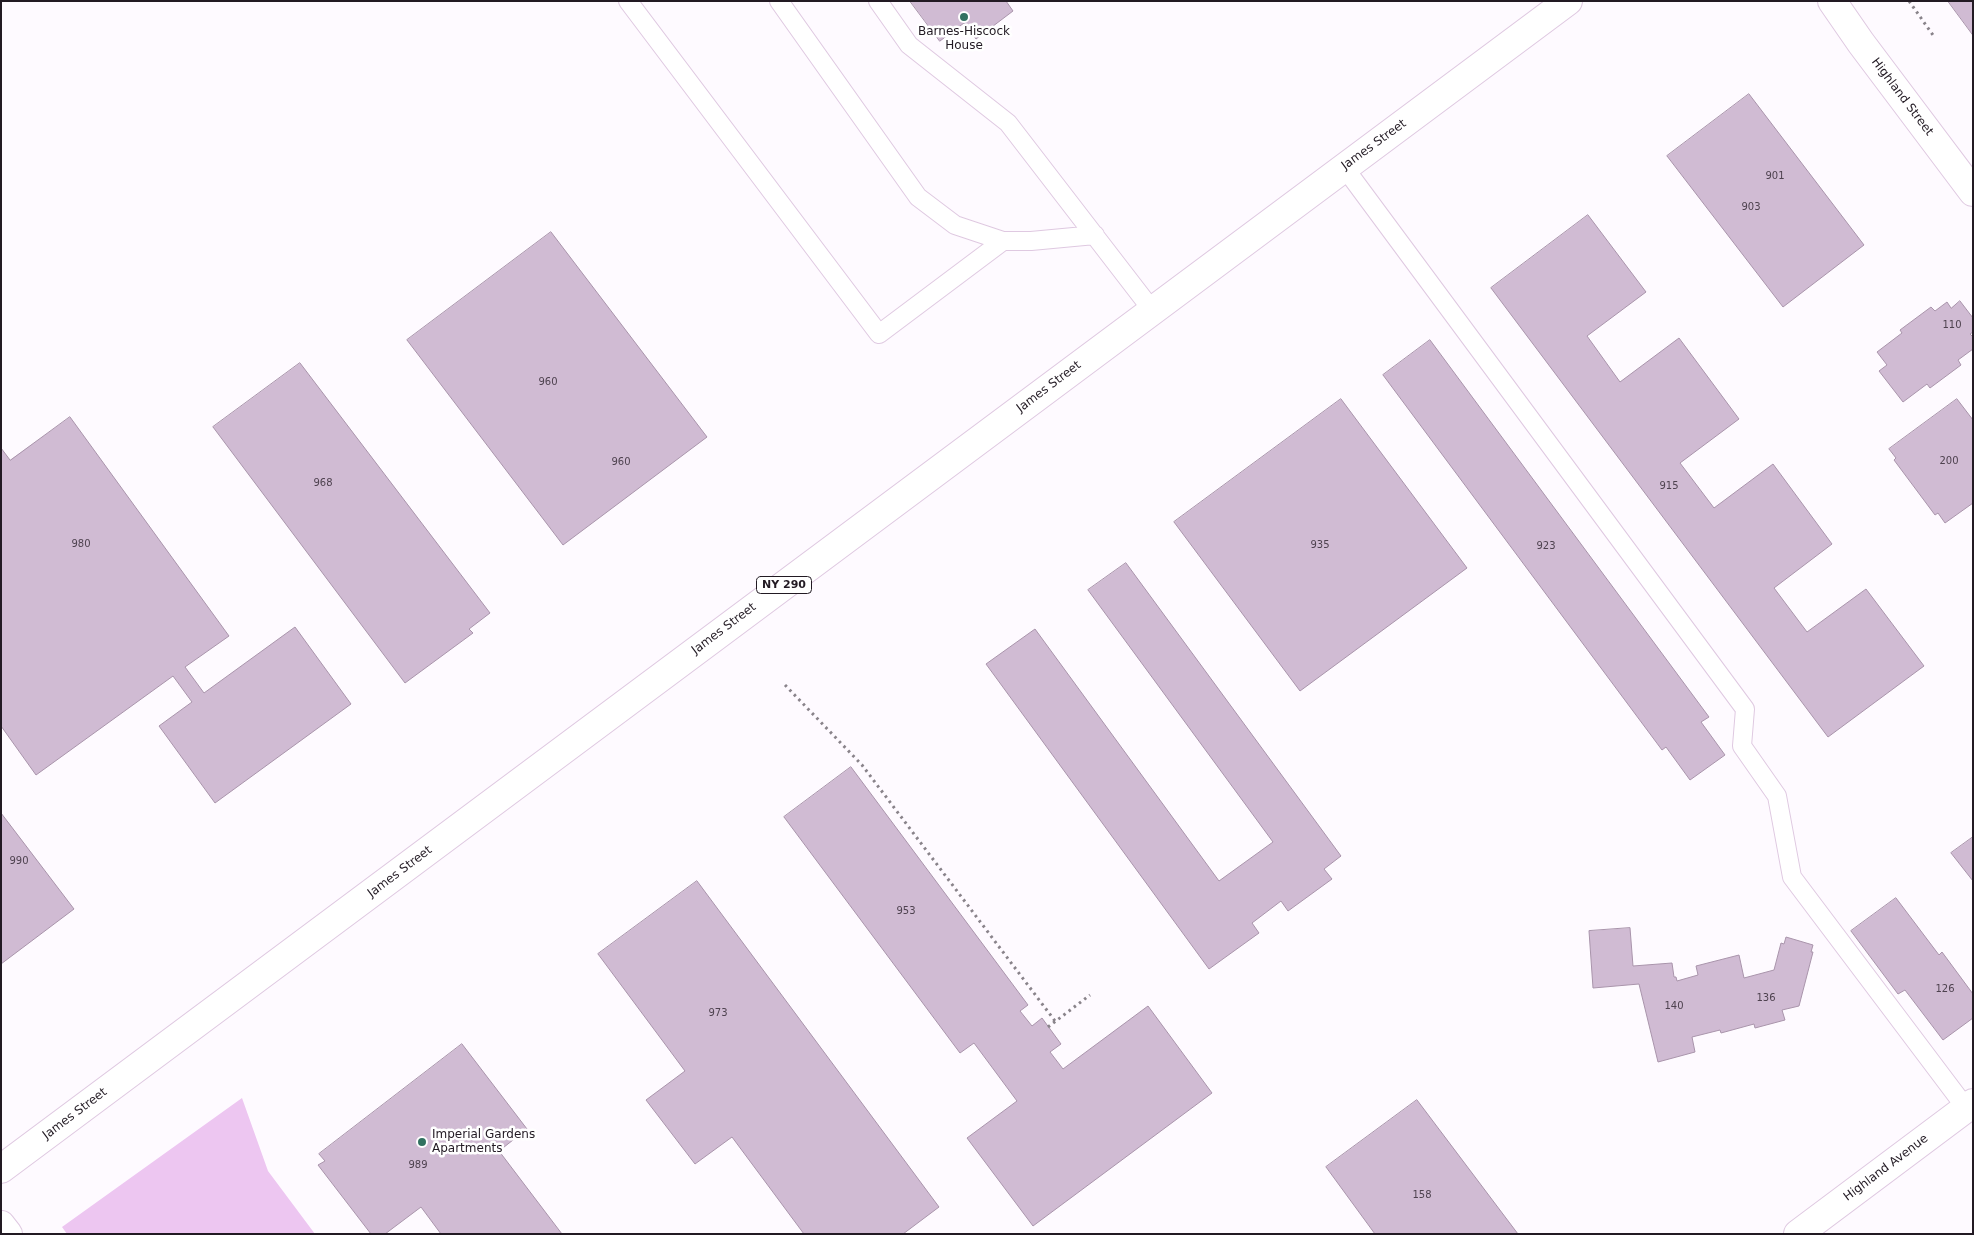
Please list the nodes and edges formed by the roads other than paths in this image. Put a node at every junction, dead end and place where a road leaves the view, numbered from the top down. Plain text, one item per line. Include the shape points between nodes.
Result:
1 (628, 1) edge
2 (779, 1) edge
3 (878, 1) edge
4 (1568, 1) edge
5 (1832, 1) edge
6 (1344, 167) junction
7 (1973, 192) edge
8 (1094, 234) junction
9 (1004, 241) junction
10 (1152, 310) junction
11 (1970, 1105) edge
12 (1, 1169) edge
13 (1, 1224) edge
14 (8, 1234) edge
15 (1798, 1234) edge

1 - 9 lane via 879,334
2 - 9 lane via 918,197 955,225
3 - 8 lane via 909,45 1008,124
4 - 6 main road, James Street / NY 290
5 - 7 main road, Highland Street
6 - 10 main road, James Street / NY 290
6 - 11 lane via 1745,709 1742,746 1777,796 1792,876
8 - 9 lane via 1031,242
8 - 10 lane
10 - 12 main road, James Street / NY 290
11 - 15 main road, Highland Avenue
13 - 14 main road

